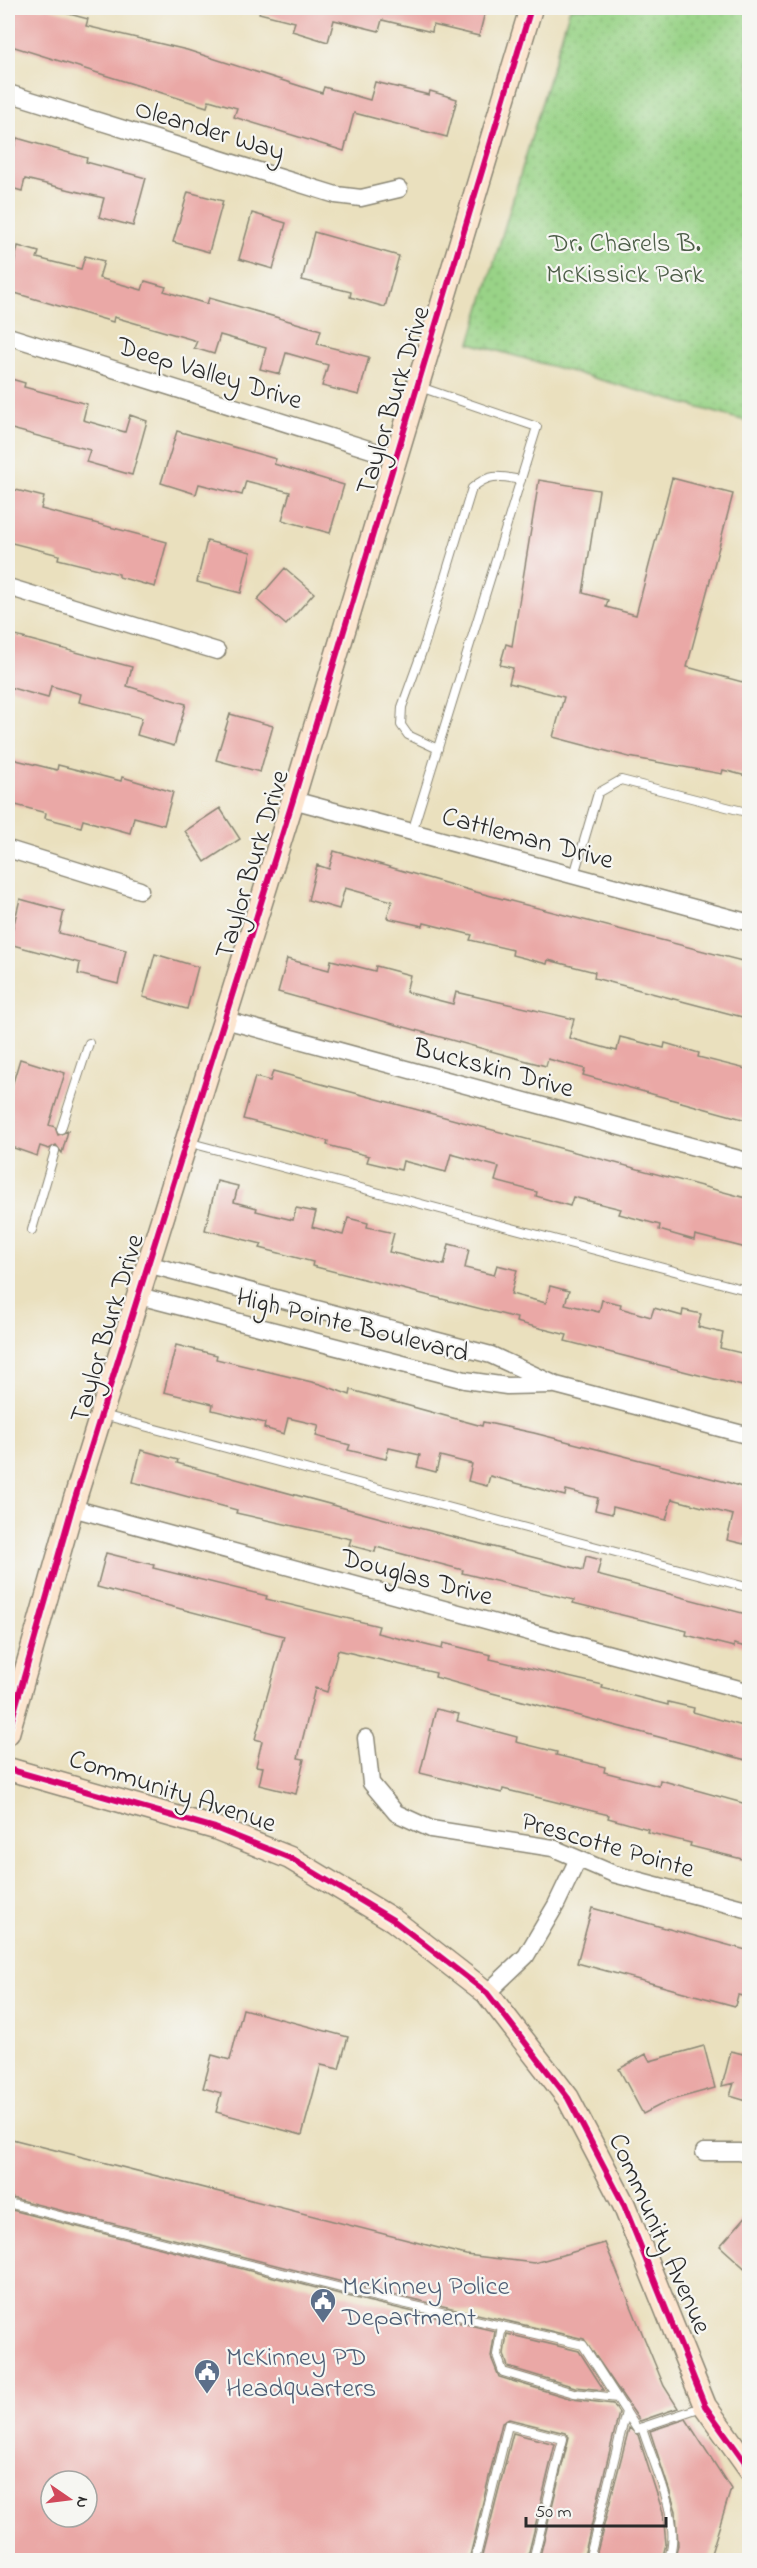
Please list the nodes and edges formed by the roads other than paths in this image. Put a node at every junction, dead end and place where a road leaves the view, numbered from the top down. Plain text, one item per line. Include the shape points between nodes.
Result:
1 (531, 8) edge
2 (8, 93) edge
3 (399, 189) dead end
4 (8, 336) edge
5 (418, 387) junction
6 (397, 458) junction
7 (521, 480) junction
8 (8, 587) edge
9 (217, 651) dead end
10 (438, 749) junction
11 (293, 800) junction
12 (750, 813) edge
13 (412, 832) junction
14 (8, 849) edge
15 (574, 875) junction
16 (140, 890) dead end
17 (750, 923) edge
18 (225, 1020) junction
19 (89, 1043) dead end
20 (61, 1129) dead end
21 (186, 1142) junction
22 (55, 1150) dead end
23 (750, 1162) edge
24 (32, 1230) dead end
25 (147, 1264) junction
26 (750, 1291) edge
27 (139, 1296) junction
28 (556, 1385) junction
29 (102, 1415) junction
30 (750, 1436) edge
31 (72, 1508) junction
32 (750, 1588) edge
33 (750, 1692) edge
34 (8, 1733) edge
35 (366, 1738) dead end
36 (8, 1769) edge
37 (578, 1859) junction
38 (750, 1910) edge
39 (487, 1993) junction
40 (704, 2152) dead end
41 (750, 2156) edge
42 (8, 2203) edge
43 (502, 2326) junction
44 (617, 2398) junction
45 (705, 2406) junction
46 (626, 2412) junction
47 (642, 2427) junction
48 (750, 2469) edge
49 (475, 2560) edge
50 (533, 2560) edge
51 (589, 2560) edge
52 (668, 2560) edge

1 - 5 street, Taylor Burk Drive
2 - 3 street, Oleander Way via 336,195 361,198
4 - 6 street, Deep Valley Drive
5 - 6 street, Taylor Burk Drive
5 - 7 lane via 537,427
6 - 11 street, Taylor Burk Drive
7 - 10 lane
7 - 10 lane via 485,477 472,488 402,707 401,725 408,735
8 - 9 street
10 - 13 lane
11 - 13 street, Cattleman Drive
11 - 18 street, Taylor Burk Drive
12 - 15 lane via 621,780 598,793
13 - 15 street, Cattleman Drive
14 - 16 street
15 - 17 street, Cattleman Drive
18 - 21 street, Taylor Burk Drive
18 - 23 street, Buckskin Drive
19 - 20 lane
21 - 25 street, Taylor Burk Drive
21 - 26 lane
22 - 24 lane
25 - 27 street, Taylor Burk Drive
25 - 28 street, High Pointe Boulevard via 491,1355
27 - 28 street, High Pointe Boulevard via 465,1380 507,1386
27 - 29 street, Taylor Burk Drive
28 - 30 street, High Pointe Boulevard
29 - 31 street, Taylor Burk Drive
29 - 32 lane
31 - 33 street, Douglas Drive
31 - 34 street, Taylor Burk Drive
35 - 37 street, Prescotte Pointe via 370,1782 396,1813 431,1829 553,1848
36 - 39 street, Community Avenue via 215,1828 290,1858 393,1920
37 - 38 street, Prescotte Pointe via 614,1874
37 - 39 street via 526,1956
39 - 45 street, Community Avenue via 573,2108 624,2205
40 - 41 street via 740,2152
42 - 43 lane
43 - 44 lane via 583,2344
43 - 44 lane via 496,2355 503,2372 574,2393
44 - 46 lane
45 - 47 lane
45 - 48 street, Community Avenue
46 - 47 lane via 638,2429
46 - 51 lane
47 - 52 lane via 671,2513 673,2538
49 - 50 lane via 508,2425 563,2439

